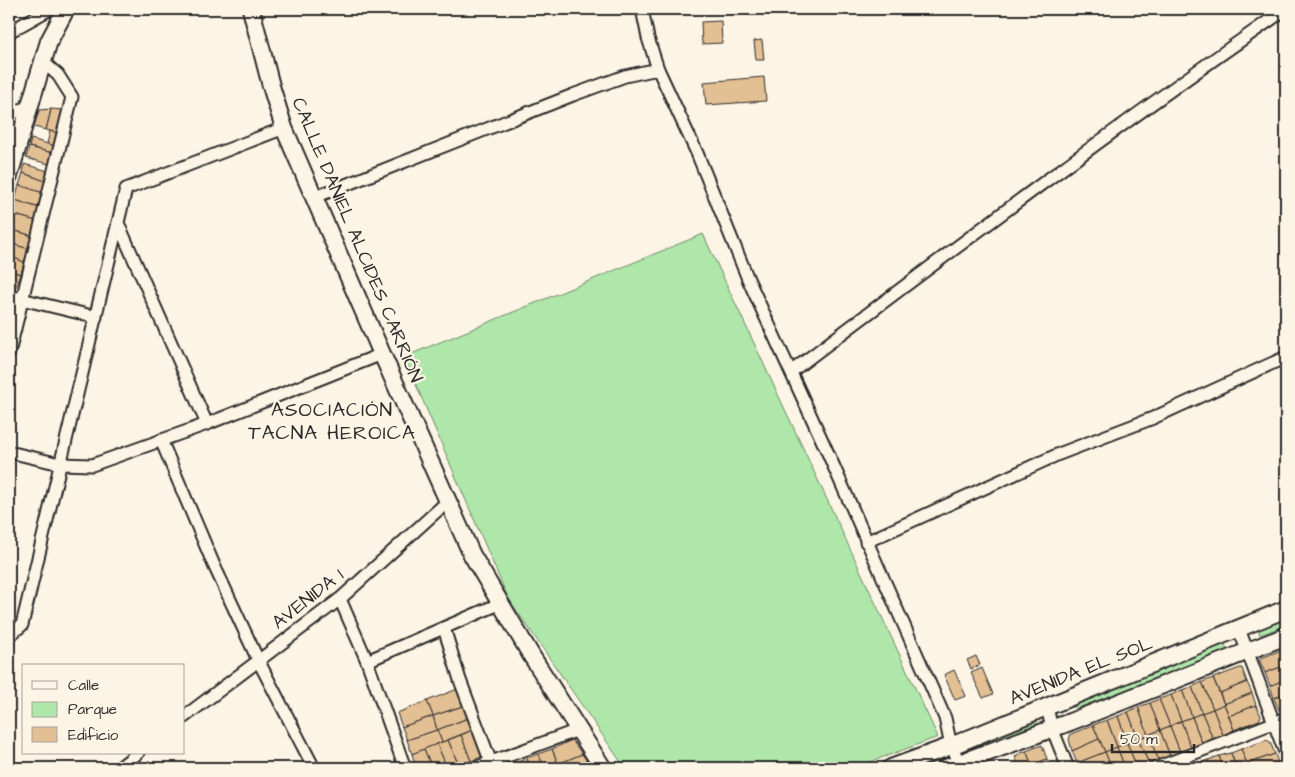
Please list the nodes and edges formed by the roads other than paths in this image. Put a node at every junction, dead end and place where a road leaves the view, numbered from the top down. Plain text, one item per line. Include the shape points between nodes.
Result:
1 (50, 9) edge
2 (66, 9) edge
3 (251, 9) edge
4 (642, 9) edge
5 (1286, 9) edge
6 (9, 32) edge
7 (42, 61) junction
8 (658, 70) junction
9 (28, 106) junction
10 (9, 115) edge
11 (284, 128) junction
12 (9, 176) edge
13 (315, 197) junction
14 (118, 223) junction
15 (9, 296) edge
16 (23, 299) junction
17 (96, 317) junction
18 (9, 353) edge
19 (382, 354) junction
20 (1286, 357) edge
21 (792, 371) junction
22 (207, 424) junction
23 (161, 440) junction
24 (9, 452) edge
25 (60, 464) junction
26 (448, 501) junction
27 (866, 542) junction
28 (340, 599) junction
29 (499, 604) junction
30 (1286, 609) edge
31 (444, 628) junction
32 (1238, 628) junction
33 (9, 636) edge
34 (1286, 636) edge
35 (1247, 652) junction
36 (258, 660) junction
37 (366, 661) junction
38 (1047, 708) junction
39 (185, 716) edge
40 (1286, 718) edge
41 (1274, 723) junction
42 (1052, 728) junction
43 (578, 730) junction
44 (951, 746) junction
45 (137, 754) edge
46 (1286, 755) edge
47 (492, 765) edge
48 (953, 766) edge
49 (119, 768) edge
50 (314, 768) edge
51 (405, 768) edge
52 (475, 768) edge
53 (603, 768) edge
54 (890, 768) edge
55 (1068, 768) edge
56 (1156, 768) edge

1 - 6 street
2 - 7 street
3 - 11 street, CALLE DANIEL ALCIDES CARRIÓN
4 - 8 street
5 - 21 street via 945,255
7 - 9 street
7 - 16 street via 58,74 72,97
8 - 13 street via 625,76 573,95
8 - 21 street
9 - 10 street
9 - 12 street
11 - 13 street, CALLE DANIEL ALCIDES CARRIÓN
11 - 14 street via 126,189
13 - 19 street, CALLE DANIEL ALCIDES CARRIÓN
14 - 17 street
14 - 22 street
15 - 16 street
16 - 17 street
16 - 18 street
17 - 25 street
19 - 22 street
19 - 26 street, CALLE DANIEL ALCIDES CARRIÓN
20 - 27 street via 1154,418 1059,454
21 - 27 street
22 - 23 street
23 - 25 street via 92,465
23 - 36 street
24 - 25 street
25 - 33 street via 22,625
26 - 28 street, AVENIDA 1
26 - 29 street, CALLE DANIEL ALCIDES CARRIÓN
27 - 44 street via 945,718
28 - 36 street, AVENIDA 1
28 - 37 street
29 - 31 street
29 - 43 street, CALLE DANIEL ALCIDES CARRIÓN
30 - 32 street, AVENIDA EL SOL
31 - 37 street
31 - 47 street
32 - 35 street
32 - 38 street, AVENIDA EL SOL
34 - 35 street
35 - 41 street
35 - 42 street
36 - 39 street, AVENIDA 1
36 - 50 street
37 - 51 street
38 - 42 street
38 - 44 street, AVENIDA EL SOL
40 - 41 street
41 - 46 street
41 - 56 street
42 - 48 street
42 - 55 street
43 - 47 street
43 - 53 street, CALLE DANIEL ALCIDES CARRIÓN
44 - 48 street
44 - 54 street, AVENIDA EL SOL
45 - 49 street
47 - 52 street

